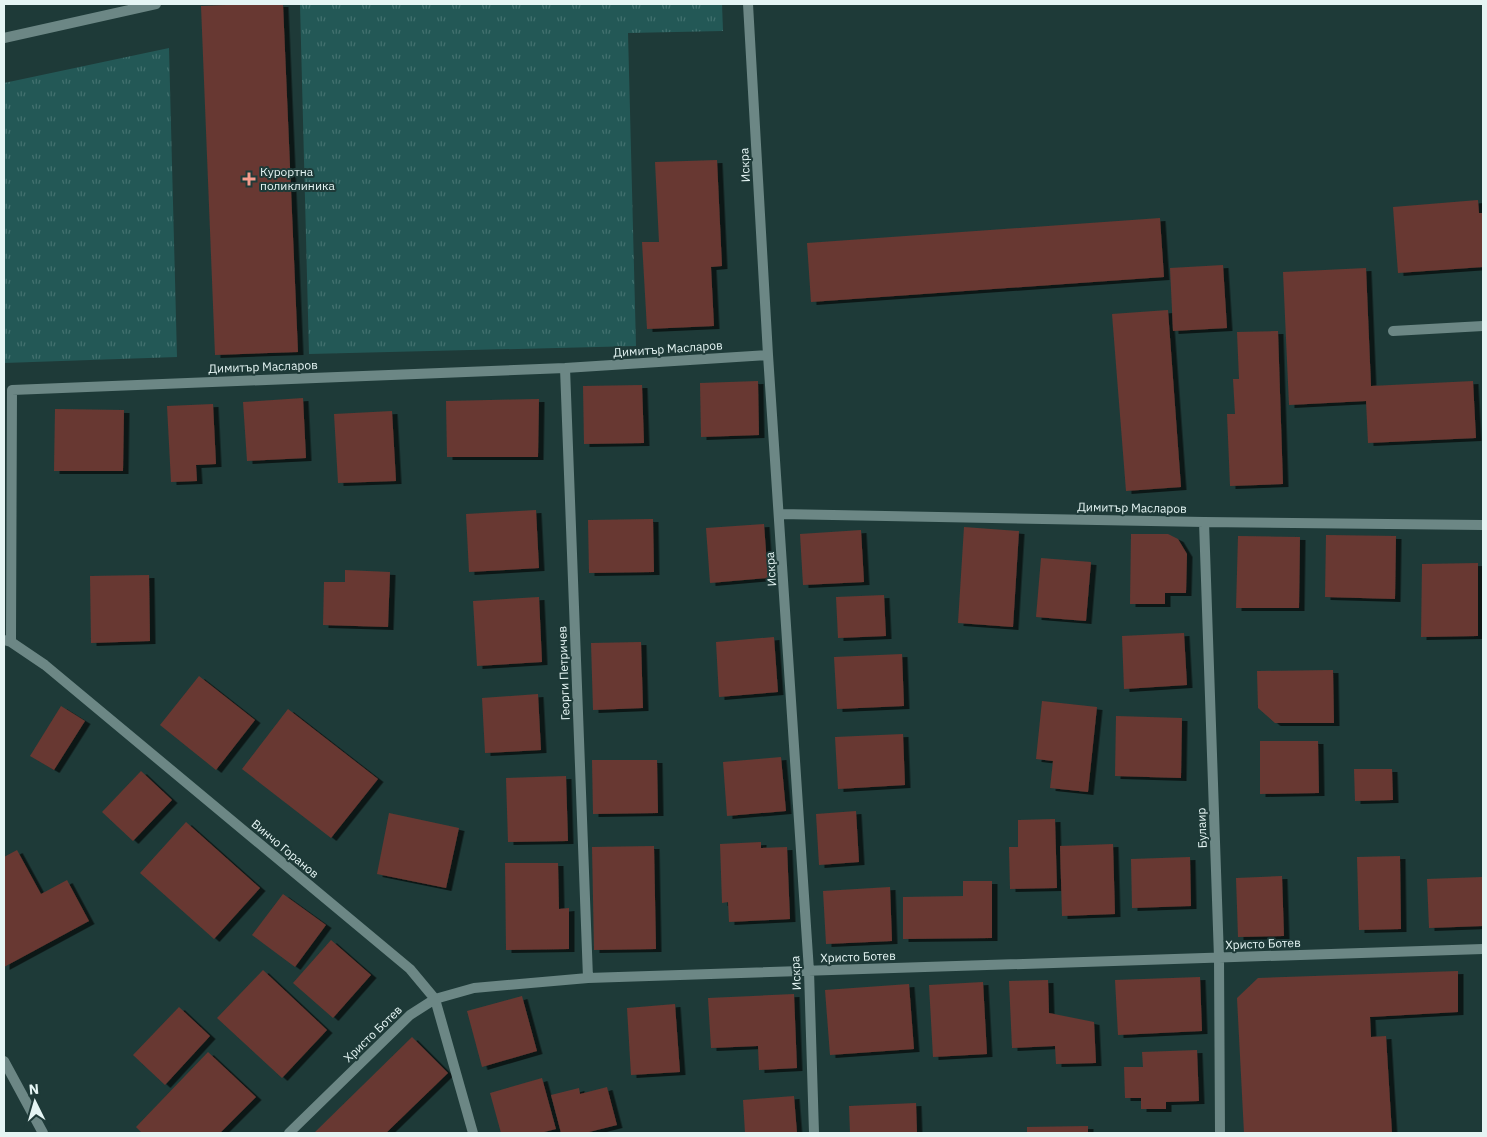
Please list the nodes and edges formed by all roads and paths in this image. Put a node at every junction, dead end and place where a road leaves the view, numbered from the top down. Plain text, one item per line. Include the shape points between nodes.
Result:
1 (156, 4) edge
2 (748, 4) edge
3 (4, 38) edge
4 (1483, 326) edge
5 (1392, 331) dead end
6 (768, 355) junction
7 (565, 368) junction
8 (780, 514) junction
9 (1204, 522) junction
10 (1483, 525) edge
11 (7, 641) edge
12 (1483, 949) edge
13 (1219, 958) junction
14 (809, 971) junction
15 (588, 978) junction
16 (435, 999) junction
17 (4, 1061) edge
18 (43, 1133) edge
19 (289, 1133) edge
20 (473, 1133) edge
21 (814, 1133) edge
22 (1220, 1133) edge

1 - 3 street
2 - 6 street, Искра
4 - 5 street
6 - 7 street, Димитър Масларов
6 - 8 street, Искра
7 - 11 street, Димитър Масларов via 12,390
7 - 15 street, Георги Петричев
8 - 9 street, Димитър Масларов
8 - 14 street, Искра
9 - 10 street, Димитър Масларов
9 - 13 street, Булаир
11 - 16 street, Винчо Горанов via 45,665 410,969
12 - 13 street, Христо Ботев
13 - 14 street, Христо Ботев
13 - 22 street, Булаир
14 - 15 street, Христо Ботев
14 - 21 street, Искра
15 - 16 street, Христо Ботев via 474,988
16 - 19 street, Христо Ботев via 410,1015
16 - 20 street, Винчо Горанов
17 - 18 street

